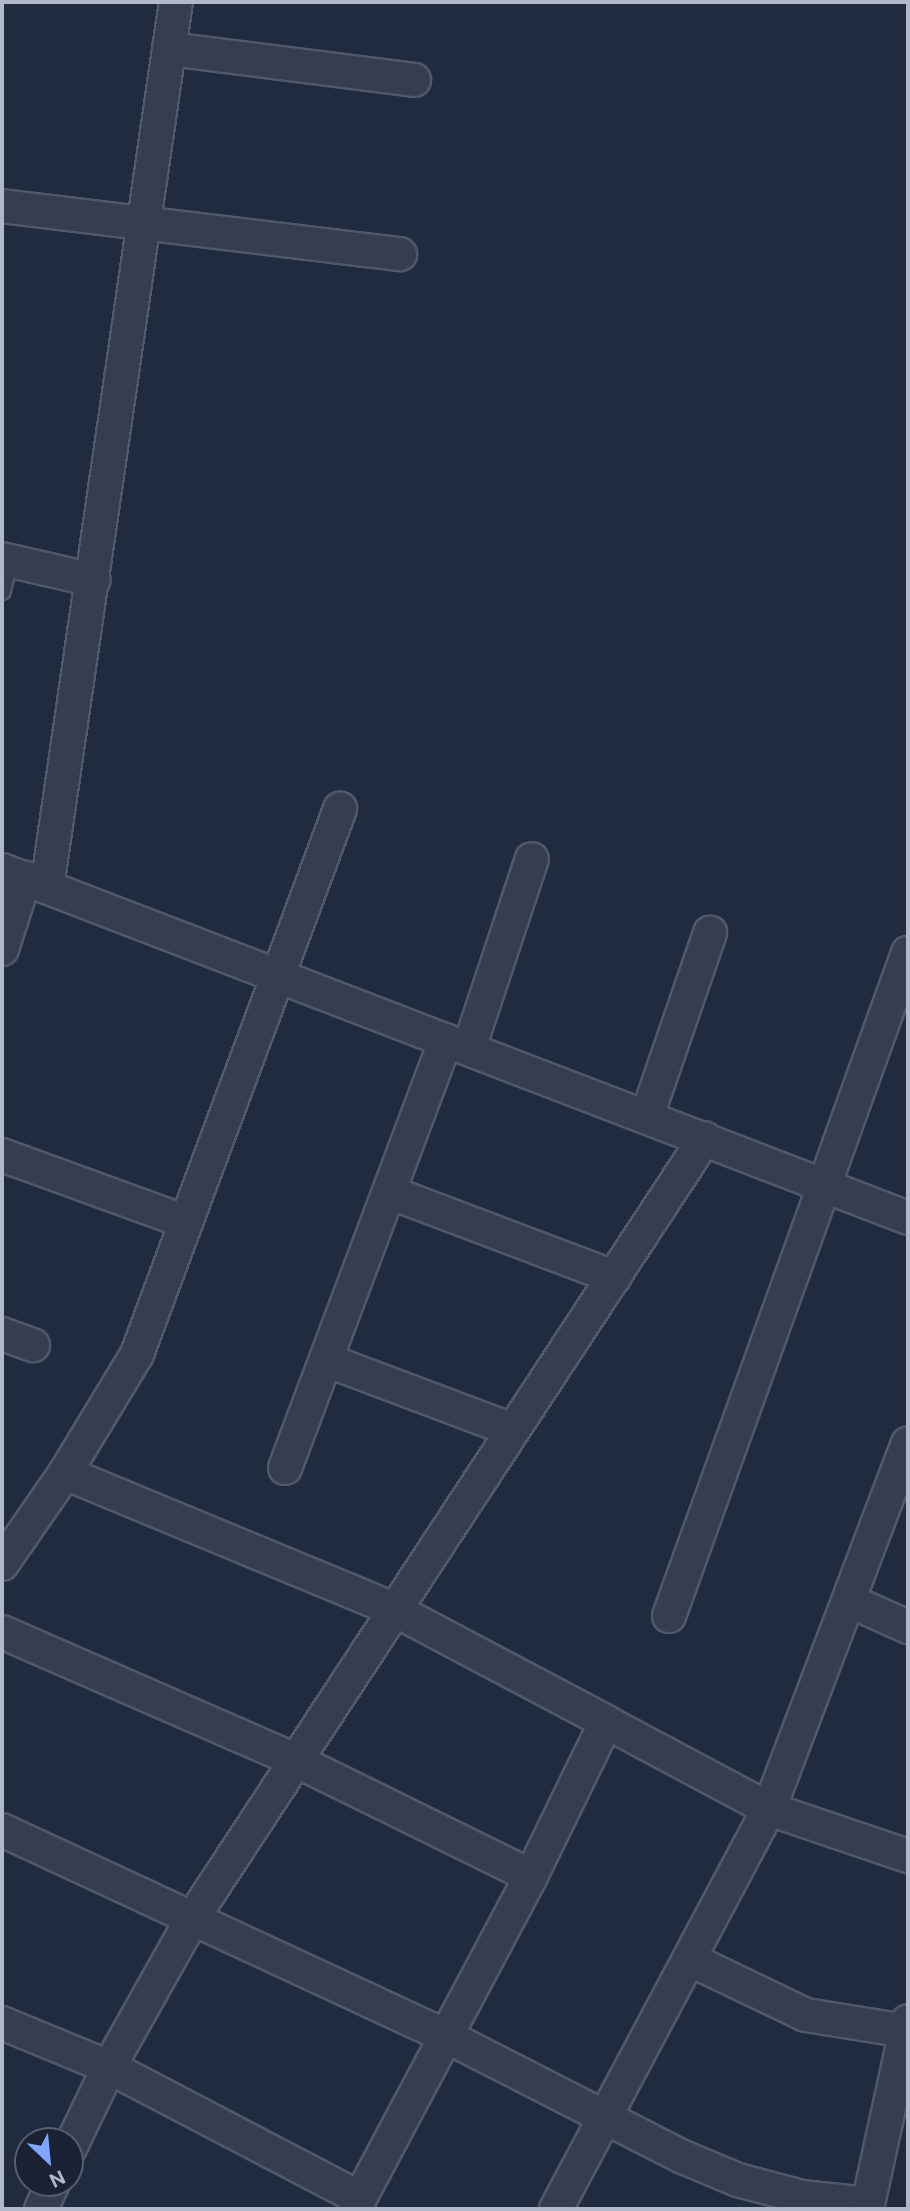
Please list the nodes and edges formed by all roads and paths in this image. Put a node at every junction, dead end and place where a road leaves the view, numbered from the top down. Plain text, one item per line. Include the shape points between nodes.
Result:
1 (176, 2) edge
2 (169, 49) junction
3 (414, 80) dead end
4 (2, 206) edge
5 (143, 220) junction
6 (400, 254) dead end
7 (6, 559) edge
8 (94, 580) junction
9 (2, 591) edge
10 (340, 809) dead end
11 (532, 859) dead end
12 (25, 878) edge
13 (710, 933) dead end
14 (2, 949) edge
15 (908, 953) edge
16 (275, 978) junction
17 (458, 1044) junction
18 (647, 1116) junction
19 (705, 1138) junction
20 (2, 1155) edge
21 (821, 1185) junction
22 (389, 1192) junction
23 (908, 1218) edge
24 (186, 1222) junction
25 (614, 1277) junction
26 (2, 1334) edge
27 (33, 1345) dead end
28 (326, 1360) junction
29 (512, 1430) junction
30 (908, 1444) edge
31 (285, 1468) dead end
32 (65, 1473) junction
33 (2, 1564) edge
34 (850, 1601) junction
35 (393, 1609) junction
36 (669, 1616) dead end
37 (908, 1627) edge
38 (2, 1632) edge
39 (606, 1722) junction
40 (299, 1762) junction
41 (769, 1809) junction
42 (2, 1830) edge
43 (908, 1856) edge
44 (531, 1876) junction
45 (192, 1919) junction
46 (691, 1960) junction
47 (2, 2023) edge
48 (907, 2026) edge
49 (447, 2037) junction
50 (108, 2067) junction
51 (604, 2116) junction
52 (80, 2127) edge
53 (357, 2203) edge
54 (868, 2207) edge
55 (556, 2209) edge

1 - 2 street
2 - 3 street
2 - 5 street
4 - 5 street
5 - 6 street
5 - 8 street
7 - 8 street
7 - 9 lane
8 - 12 street
10 - 16 street
11 - 17 street
12 - 14 street
12 - 16 street
13 - 18 street
15 - 21 street
16 - 17 street
16 - 24 street
17 - 18 street
17 - 22 street
18 - 19 street
19 - 21 street
19 - 25 street
20 - 24 street
21 - 23 street
21 - 36 street
22 - 25 street
22 - 28 street
24 - 32 street via 137,1354
25 - 29 street
26 - 27 street
28 - 29 street
28 - 31 street
29 - 35 street
30 - 34 street
32 - 33 street
32 - 35 street
34 - 37 street
34 - 41 street
35 - 39 street
35 - 40 street
38 - 40 street
39 - 41 street
39 - 44 street
40 - 44 street
40 - 45 street
41 - 43 street
41 - 46 street
42 - 45 street
44 - 49 street
45 - 49 street
45 - 50 street
46 - 48 street via 806,2015
46 - 51 street
47 - 50 street
48 - 54 street
49 - 51 street
49 - 53 street
50 - 52 street
50 - 53 street
51 - 54 street via 738,2180 802,2197
51 - 55 street

